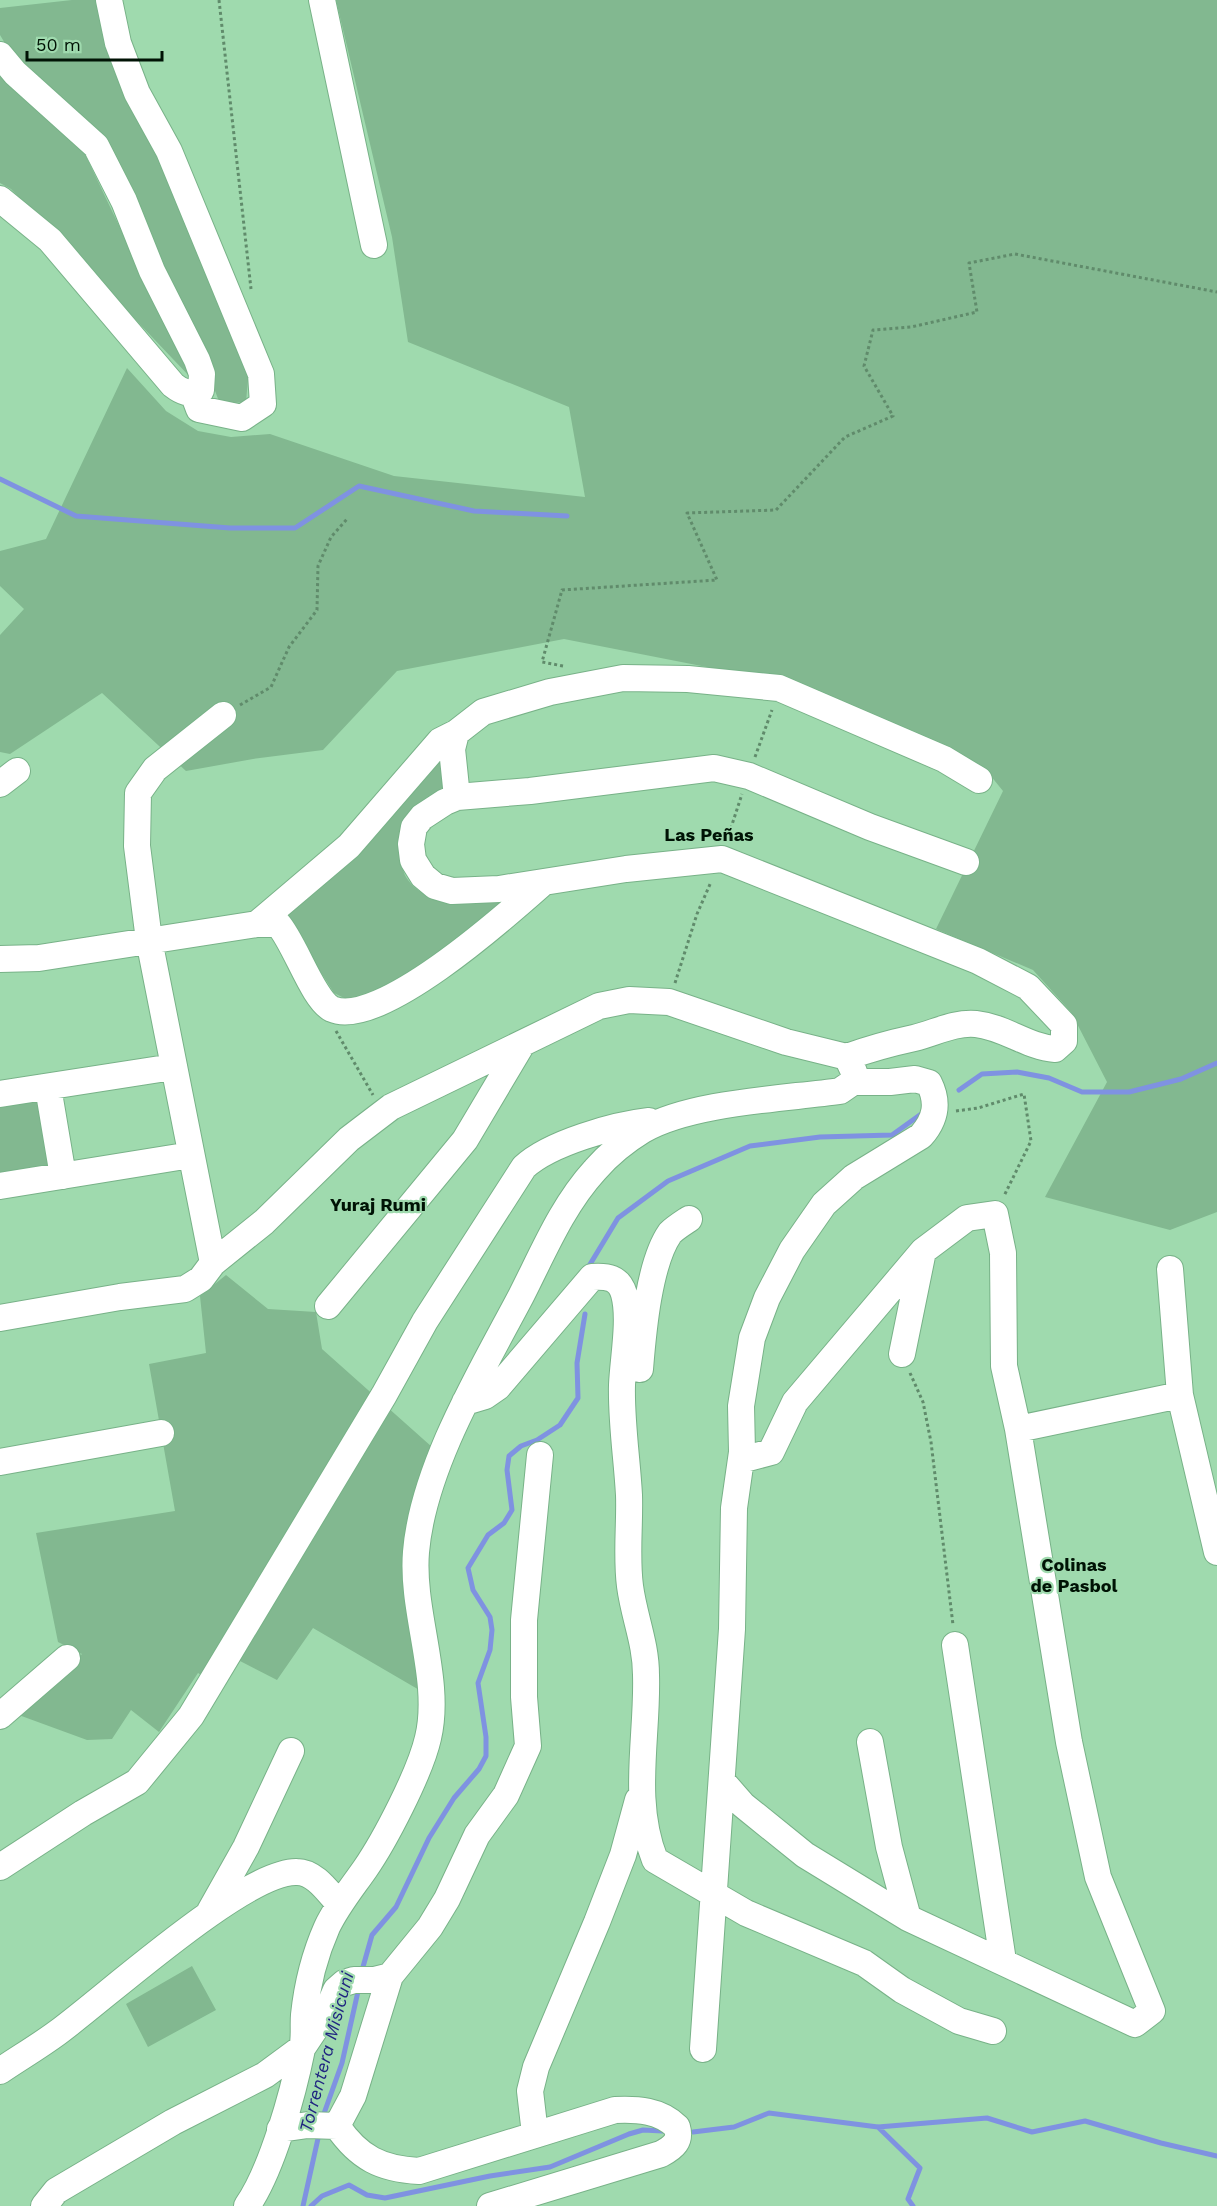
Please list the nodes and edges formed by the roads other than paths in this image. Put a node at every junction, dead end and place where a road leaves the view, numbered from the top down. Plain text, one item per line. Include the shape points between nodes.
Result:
1 (109, 0) edge
2 (322, 0) edge
3 (0, 55) edge
4 (0, 199) edge
5 (374, 245) dead end
6 (193, 393) junction
7 (223, 716) road end
8 (456, 733) junction
9 (979, 780) dead end
10 (457, 797) junction
11 (966, 862) dead end
12 (544, 882) junction
13 (256, 924) junction
14 (149, 940) junction
15 (39, 958) junction
16 (0, 959) edge
17 (0, 965) edge
18 (522, 1044) junction
19 (847, 1057) junction
20 (173, 1067) junction
21 (853, 1082) junction
22 (48, 1087) junction
23 (0, 1094) edge
24 (670, 1119) junction
25 (190, 1155) junction
26 (63, 1176) junction
27 (0, 1186) edge
28 (688, 1219) dead end
29 (923, 1251) junction
30 (213, 1263) junction
31 (1170, 1269) dead end
32 (328, 1306) dead end
33 (0, 1318) edge
34 (902, 1354) road end
35 (1180, 1395) junction
36 (465, 1402) junction
37 (624, 1429) junction
38 (1018, 1429) junction
39 (161, 1433) dead end
40 (540, 1455) dead end
41 (741, 1460) junction
42 (0, 1462) edge
43 (1217, 1552) edge
44 (955, 1645) road end
45 (67, 1658) dead end
46 (0, 1716) edge
47 (870, 1742) dead end
48 (291, 1751) dead end
49 (641, 1778) junction
50 (722, 1781) junction
51 (0, 1867) edge
52 (715, 1894) junction
53 (339, 1904) junction
54 (207, 1916) junction
55 (908, 1918) junction
56 (1003, 1961) junction
57 (390, 1976) junction
58 (993, 2031) dead end
59 (303, 2046) junction
60 (703, 2049) dead end
61 (0, 2071) edge
62 (338, 2126) junction
63 (280, 2129) junction
64 (535, 2134) junction
65 (44, 2206) edge
66 (247, 2206) edge
67 (490, 2206) edge

1 - 6 street via 118,43 137,93 169,151 261,374 263,405 242,418 199,409
2 - 5 street
3 - 6 street via 96,146 197,360 202,383 201,390
4 - 6 street via 50,240 172,385
7 - 14 street via 155,769 138,793 137,846
8 - 9 street via 483,712 550,692 623,678 688,679 779,688 944,759
8 - 10 street via 452,749
8 - 13 street via 440,741 349,846
10 - 11 street via 714,768 749,776
10 - 12 street via 422,817 414,827 413,860 423,876 452,891
12 - 13 street via 478,940 387,1000 353,1011 332,1009 319,996 278,924
12 - 19 street via 722,859 978,961 1028,987 1064,1025 1064,1041 1054,1049 1038,1048 1006,1031 976,1024 950,1026
13 - 14 street
14 - 15 street
14 - 20 street
15 - 16 street
15 - 17 street
18 - 19 street via 599,1006 629,1000 669,1002 786,1042
18 - 30 street via 391,1107 349,1139 264,1222
18 - 32 street via 465,1140
19 - 21 street via 854,1069
20 - 22 street
20 - 25 street
21 - 24 street via 840,1091 709,1109
21 - 41 street via 915,1079 929,1083 936,1113 921,1136 837,1189 792,1250 752,1338 741,1406
22 - 23 street
22 - 26 street
24 - 36 street via 644,1130 593,1171 549,1240
24 - 51 street via 631,1123 591,1135 545,1152 524,1167 425,1321 190,1716 137,1782
25 - 26 street
25 - 30 street
26 - 27 street
28 - 37 street via 671,1232 661,1251 644,1318 637,1393
29 - 34 street
29 - 38 street via 967,1218 995,1214 1003,1253 1004,1366
29 - 41 street via 795,1402 771,1452
30 - 33 street via 201,1279 185,1289
31 - 35 street
35 - 38 street
35 - 43 street
36 - 37 street via 498,1387 592,1278 608,1276 624,1294
36 - 53 street via 436,1473 419,1528 416,1554 431,1701 428,1740 386,1834
37 - 49 street via 630,1586 645,1655
38 - 56 street via 1069,1742 1098,1877 1152,2011 1135,2024
39 - 42 street
40 - 57 street via 524,1620 528,1746 506,1795 477,1835 447,1899
41 - 50 street via 734,1508 732,1629
44 - 56 street
45 - 46 street
47 - 55 street via 889,1847
48 - 54 street via 246,1847
49 - 52 street via 649,1846 655,1860
49 - 64 street via 622,1855 536,2067 530,2091
50 - 52 street
50 - 55 street via 743,1805 805,1855
52 - 58 street via 746,1913 864,1963 959,2022
52 - 60 street
53 - 54 street via 320,1883 298,1871 265,1879
53 - 59 street via 314,1965 304,2016
54 - 61 street via 57,2033
55 - 56 street
57 - 59 street via 344,1983
57 - 62 street via 353,2096
59 - 63 street
59 - 65 street via 265,2074 173,2122 56,2191
62 - 63 street
62 - 64 street via 365,2158 402,2170 419,2171
63 - 66 street via 263,2178
64 - 67 street via 615,2110 641,2109 673,2123 679,2135 676,2143 661,2154

